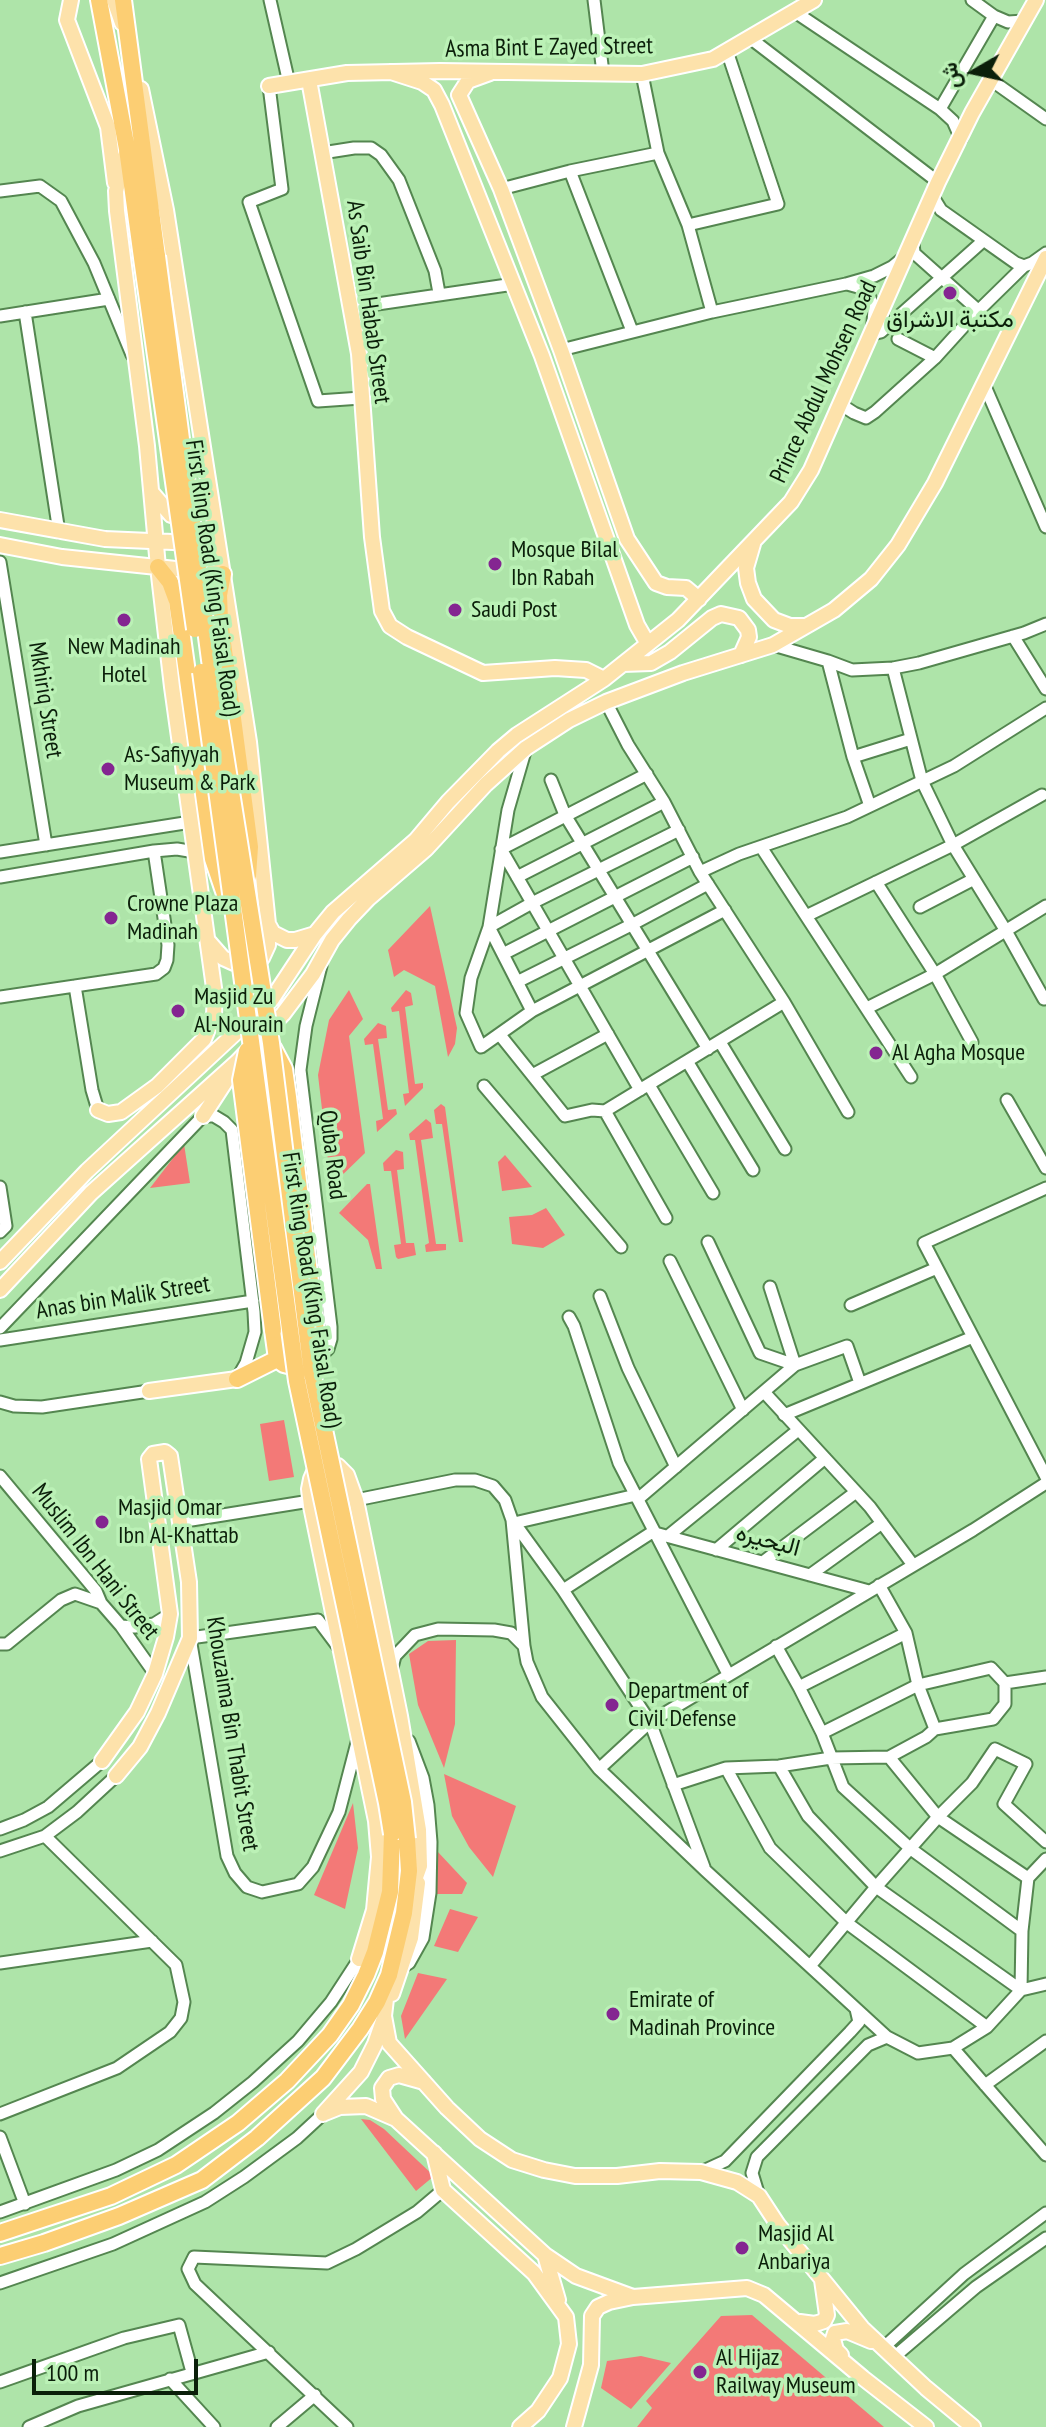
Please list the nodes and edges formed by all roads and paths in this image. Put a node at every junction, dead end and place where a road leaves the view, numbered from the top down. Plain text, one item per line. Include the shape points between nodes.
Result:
1 (71, 0) edge
2 (99, 0) edge
3 (270, 0) edge
4 (594, 0) edge
5 (814, 0) edge
6 (972, 0) edge
7 (1036, 0) edge
8 (119, 2) edge
9 (795, 12) junction
10 (994, 16) junction
11 (1024, 21) junction
12 (750, 38) junction
13 (128, 40) junction
14 (727, 51) junction
15 (391, 72) junction
16 (490, 73) junction
17 (603, 73) junction
18 (642, 74) junction
19 (309, 80) junction
20 (991, 80) junction
21 (289, 83) junction
22 (269, 86) joint
23 (459, 95) junction
24 (440, 102) junction
25 (940, 109) junction
26 (1046, 119) edge
27 (961, 139) junction
28 (127, 149) junction
29 (322, 153) junction
30 (658, 153) junction
31 (570, 171) junction
32 (501, 189) junction
33 (935, 190) junction
34 (0, 191) edge
35 (116, 191) junction
36 (688, 225) junction
37 (983, 241) junction
38 (911, 248) junction
39 (1046, 256) edge
40 (150, 257) junction
41 (1024, 266) junction
42 (942, 278) junction
43 (514, 284) junction
44 (846, 284) junction
45 (439, 293) junction
46 (109, 299) junction
47 (350, 308) junction
48 (979, 311) junction
49 (25, 312) junction
50 (712, 312) junction
51 (0, 316) edge
52 (632, 331) junction
53 (872, 334) junction
54 (898, 339) dead end
55 (561, 350) junction
56 (935, 358) junction
57 (139, 373) junction
58 (984, 384) junction
59 (361, 398) junction
60 (840, 404) junction
61 (209, 490) junction
62 (153, 493) junction
63 (0, 520) edge
64 (1046, 527) edge
65 (59, 532) junction
66 (627, 539) junction
67 (754, 540) junction
68 (156, 541) junction
69 (218, 544) junction
70 (609, 544) junction
71 (0, 545) edge
72 (0, 562) edge
73 (158, 567) junction
74 (223, 574) junction
75 (699, 599) junction
76 (1046, 624) edge
77 (807, 626) junction
78 (1013, 636) junction
79 (648, 644) junction
80 (773, 645) junction
81 (741, 655) junction
82 (828, 661) junction
83 (622, 664) junction
84 (893, 668) junction
85 (604, 679) junction
86 (1046, 689) edge
87 (606, 702) junction
88 (1046, 708) edge
89 (911, 739) junction
90 (526, 748) junction
91 (853, 757) junction
92 (647, 774) junction
93 (551, 780) dead end
94 (922, 781) junction
95 (1042, 795) dead end
96 (664, 802) junction
97 (870, 806) junction
98 (565, 815) junction
99 (191, 822) junction
100 (679, 830) junction
101 (583, 844) junction
102 (46, 845) junction
103 (953, 845) junction
104 (761, 847) junction
105 (501, 849) junction
106 (154, 851) junction
107 (0, 852) edge
108 (195, 852) junction
109 (693, 857) junction
110 (599, 870) junction
111 (700, 872) junction
112 (0, 877) edge
113 (517, 877) junction
114 (974, 879) junction
115 (876, 882) junction
116 (708, 884) junction
117 (616, 897) junction
118 (247, 901) junction
119 (532, 903) junction
120 (1046, 906) edge
121 (920, 907) dead end
122 (725, 910) junction
123 (806, 916) junction
124 (234, 923) junction
125 (268, 924) junction
126 (633, 924) junction
127 (489, 927) junction
128 (205, 930) junction
129 (548, 931) junction
130 (1006, 931) junction
131 (315, 934) junction
132 (649, 950) junction
133 (503, 954) junction
134 (323, 956) junction
135 (565, 959) junction
136 (935, 974) junction
137 (517, 982) junction
138 (75, 986) junction
139 (581, 987) junction
140 (0, 997) edge
141 (1044, 999) edge
142 (784, 1002) junction
143 (867, 1008) junction
144 (532, 1011) junction
145 (608, 1034) junction
146 (500, 1035) junction
147 (250, 1038) junction
148 (204, 1039) junction
149 (720, 1042) junction
150 (972, 1042) dead end
151 (271, 1043) junction
152 (708, 1049) junction
153 (687, 1061) junction
154 (237, 1062) junction
155 (194, 1073) junction
156 (532, 1075) junction
157 (911, 1077) dead end
158 (161, 1083) junction
159 (484, 1086) dead end
160 (645, 1087) junction
161 (1007, 1100) dead end
162 (98, 1110) joint
163 (605, 1111) junction
164 (848, 1112) dead end
165 (203, 1116) junction
166 (785, 1149) dead end
167 (1046, 1168) edge
168 (753, 1170) dead end
169 (0, 1187) edge
170 (1042, 1190) edge
171 (713, 1193) dead end
172 (1046, 1202) edge
173 (666, 1218) dead end
174 (3, 1229) edge
175 (708, 1242) dead end
176 (621, 1247) dead end
177 (670, 1261) dead end
178 (0, 1262) edge
179 (937, 1268) junction
180 (770, 1287) dead end
181 (0, 1290) edge
182 (600, 1296) dead end
183 (253, 1301) junction
184 (851, 1305) dead end
185 (569, 1317) dead end
186 (0, 1328) edge
187 (973, 1337) junction
188 (0, 1340) edge
189 (319, 1358) junction
190 (277, 1359) junction
191 (795, 1365) junction
192 (237, 1379) junction
193 (860, 1383) junction
194 (149, 1391) joint
195 (764, 1392) junction
196 (0, 1403) edge
197 (743, 1410) junction
198 (784, 1415) junction
199 (797, 1431) junction
200 (825, 1458) junction
201 (676, 1467) junction
202 (0, 1476) edge
203 (1046, 1477) edge
204 (1046, 1483) edge
205 (856, 1492) junction
206 (637, 1497) junction
207 (356, 1500) junction
208 (304, 1502) junction
209 (513, 1521) junction
210 (179, 1522) junction
211 (882, 1523) junction
212 (659, 1533) junction
213 (716, 1550) junction
214 (763, 1562) junction
215 (913, 1565) junction
216 (810, 1575) junction
217 (874, 1588) junction
218 (563, 1590) junction
219 (101, 1603) junction
220 (170, 1614) junction
221 (121, 1626) junction
222 (906, 1633) junction
223 (190, 1638) junction
224 (4, 1644) edge
225 (524, 1646) junction
226 (776, 1646) junction
227 (341, 1652) junction
228 (391, 1673) junction
229 (155, 1674) junction
230 (728, 1674) junction
231 (1046, 1677) edge
232 (1005, 1683) junction
233 (918, 1685) junction
234 (799, 1687) junction
235 (400, 1716) junction
236 (650, 1722) junction
237 (935, 1729) junction
238 (822, 1733) junction
239 (358, 1737) junction
240 (889, 1757) junction
241 (831, 1758) junction
242 (102, 1761) joint
243 (779, 1766) junction
244 (726, 1768) junction
245 (599, 1769) junction
246 (116, 1776) joint
247 (673, 1785) junction
248 (938, 1817) junction
249 (0, 1829) edge
250 (45, 1836) junction
251 (400, 1837) junction
252 (1046, 1842) edge
253 (911, 1849) junction
254 (0, 1851) edge
255 (379, 1857) junction
256 (1046, 1859) edge
257 (420, 1866) junction
258 (706, 1871) junction
259 (1028, 1878) junction
260 (876, 1887) junction
261 (390, 1892) junction
262 (404, 1913) junction
263 (847, 1923) junction
264 (1022, 1931) junction
265 (152, 1941) junction
266 (367, 1955) junction
267 (0, 1963) edge
268 (810, 1966) junction
269 (395, 1971) junction
270 (1046, 1984) edge
271 (1021, 1990) junction
272 (856, 2008) junction
273 (384, 2016) junction
274 (987, 2027) junction
275 (887, 2037) junction
276 (1046, 2041) edge
277 (953, 2048) junction
278 (424, 2083) junction
279 (985, 2085) junction
280 (0, 2114) edge
281 (323, 2114) junction
282 (396, 2119) junction
283 (0, 2137) edge
284 (433, 2153) junction
285 (1046, 2155) edge
286 (701, 2172) junction
287 (443, 2190) junction
288 (759, 2196) junction
289 (25, 2204) junction
290 (0, 2212) edge
291 (1046, 2213) edge
292 (0, 2233) edge
293 (1046, 2238) edge
294 (545, 2255) junction
295 (0, 2256) edge
296 (964, 2274) junction
297 (822, 2280) junction
298 (0, 2283) edge
299 (976, 2287) junction
300 (633, 2297) junction
301 (564, 2314) junction
302 (592, 2316) junction
303 (795, 2320) junction
304 (269, 2352) junction
305 (888, 2353) junction
306 (192, 2372) junction
307 (863, 2378) junction
308 (170, 2379) junction
309 (0, 2382) edge
310 (315, 2395) junction
311 (30, 2427) edge
312 (214, 2427) edge
313 (277, 2427) edge
314 (347, 2427) edge
315 (520, 2427) edge
316 (574, 2427) edge
317 (926, 2427) edge
318 (973, 2427) edge

1 - 35 main road via 67,20 108,127
2 - 28 highway, First Ring Road (King Faisal Road)
3 - 21 street
4 - 17 street
5 - 9 main road, Asma Bint E Zayed Street
6 - 10 street
7 - 11 main road, Prince Abdul Mohsen Road
8 - 13 highway
9 - 12 main road, Asma Bint E Zayed Street
9 - 25 street
10 - 11 street
10 - 25 street
11 - 20 main road, Prince Abdul Mohsen Road
12 - 14 main road, Asma Bint E Zayed Street
12 - 33 street
13 - 40 highway
13 - 61 main road via 166,210
14 - 18 main road, Asma Bint E Zayed Street via 713,59
14 - 36 street via 778,204
15 - 16 main road, Asma Bint E Zayed Street
15 - 19 main road, Asma Bint E Zayed Street
15 - 24 main road via 422,82
16 - 17 main road, Asma Bint E Zayed Street
16 - 23 main road via 468,81
17 - 18 main road, Asma Bint E Zayed Street
18 - 30 street
19 - 21 main road, Asma Bint E Zayed Street
19 - 29 main road, As Saib Bin Habab Street
20 - 26 street
20 - 27 main road, Prince Abdul Mohsen Road
21 - 22 main road, Asma Bint E Zayed Street
22 - 59 street via 282,189 249,202 318,401
23 - 24 main road
23 - 32 main road
24 - 43 main road
25 - 27 street
27 - 33 main road, Prince Abdul Mohsen Road
28 - 35 main road
28 - 40 highway, First Ring Road (King Faisal Road)
29 - 45 street via 371,148 381,155 399,180
29 - 47 main road, As Saib Bin Habab Street
30 - 31 street
30 - 36 street
31 - 32 street
31 - 52 street
32 - 55 main road
33 - 37 street via 941,210
33 - 38 main road, Prince Abdul Mohsen Road
34 - 46 street via 40,186 61,201
35 - 57 main road
36 - 50 street
37 - 41 street
37 - 42 street
38 - 42 street
38 - 44 street via 892,267
38 - 53 main road, Prince Abdul Mohsen Road
39 - 41 street
39 - 58 main road
40 - 118 highway, First Ring Road (King Faisal Road), bridge
40 - 124 highway, First Ring Road (King Faisal Road), bridge
41 - 48 street
42 - 48 street
42 - 53 street via 888,327
43 - 45 street
43 - 70 main road
44 - 50 street
44 - 53 street via 869,295
45 - 47 street
46 - 49 street
46 - 57 street
47 - 59 main road, As Saib Bin Habab Street
48 - 56 street
49 - 51 street
49 - 65 street
50 - 52 street
52 - 55 street
53 - 60 main road, Prince Abdul Mohsen Road
54 - 56 street
55 - 66 main road
56 - 60 street via 866,418
57 - 62 main road
58 - 64 street
58 - 77 main road via 898,545 862,588
59 - 85 main road, As Saib Bin Habab Street via 373,550 382,611 390,626 483,673 571,669
60 - 67 main road, Prince Abdul Mohsen Road via 791,502
61 - 62 main road via 195,514 185,518 171,515
61 - 69 main road
62 - 68 main road
63 - 65 main road
65 - 68 main road
66 - 70 main road
66 - 75 main road via 656,583 686,588
67 - 75 main road, Prince Abdul Mohsen Road
67 - 77 main road via 746,568 754,599 774,620
68 - 69 main road
68 - 73 main road
69 - 74 main road
70 - 79 main road
71 - 73 main road
72 - 102 street, Mkhiriq Street
73 - 74 main road
73 - 99 main road
73 - 124 highway, bridge via 177,601 213,859
74 - 118 highway, bridge via 219,595 227,678 250,847
74 - 125 main road via 251,754
75 - 79 main road, Prince Abdul Mohsen Road
76 - 78 street
77 - 80 main road
78 - 84 street
78 - 86 street
79 - 83 main road, Prince Abdul Mohsen Road
80 - 81 main road
80 - 82 street
81 - 83 main road via 748,630 734,615 721,614 651,663
81 - 87 main road
82 - 84 street via 852,670
82 - 91 street
83 - 85 main road, Prince Abdul Mohsen Road
84 - 89 street
85 - 131 main road, Prince Abdul Mohsen Road via 517,735
87 - 90 main road
87 - 92 street
88 - 94 street
89 - 91 street
89 - 94 street
90 - 105 street
90 - 134 main road via 358,909
91 - 97 street
92 - 96 street
92 - 98 street
93 - 98 street
94 - 97 street
94 - 103 street
95 - 103 street
96 - 100 street
96 - 101 street
97 - 104 street
98 - 101 street
98 - 105 street
99 - 102 street
99 - 108 main road
100 - 109 street
100 - 110 street
101 - 110 street
101 - 113 street
102 - 107 street
103 - 114 street
103 - 115 street
104 - 111 street
104 - 123 street
105 - 113 street
105 - 127 street
106 - 108 street
106 - 112 street
106 - 138 street via 168,945 164,968 156,974
108 - 128 main road
109 - 111 street
109 - 117 street
110 - 117 street
110 - 119 street
111 - 116 street
113 - 119 street
114 - 121 street
114 - 130 street
115 - 123 street
115 - 136 street
116 - 122 street
116 - 126 street
117 - 126 street
117 - 129 street
118 - 151 highway, First Ring Road (King Faisal Road), bridge
119 - 127 street
119 - 129 street
120 - 130 street
122 - 132 street
122 - 142 street
123 - 143 street
124 - 147 highway, First Ring Road (King Faisal Road), bridge
125 - 128 main road via 265,953 245,964 223,958
125 - 131 main road via 287,940
126 - 132 street
126 - 135 street
127 - 133 street
127 - 146 street via 471,978 466,1013 481,1047
128 - 148 main road via 215,995
129 - 133 street
129 - 135 street
130 - 136 street
130 - 141 street
131 - 155 main road, Prince Abdul Mohsen Road via 272,999
132 - 139 street
132 - 152 street
133 - 137 street
134 - 154 main road via 283,1014
134 - 189 street, Quba Road via 300,1070 331,1327 328,1349
135 - 137 street
135 - 139 street
136 - 143 street
136 - 150 street
137 - 144 street
138 - 140 street
138 - 162 street
139 - 144 street
139 - 145 street
142 - 149 street
142 - 164 street
143 - 157 street
144 - 146 street
145 - 156 street
145 - 160 street
146 - 156 street
147 - 190 highway, bridge via 241,1080
147 - 251 highway, First Ring Road (King Faisal Road), bridge via 297,1381 384,1787
148 - 155 main road
148 - 158 main road
149 - 152 street
149 - 166 street
151 - 189 highway via 284,1069
151 - 251 highway, First Ring Road (King Faisal Road), bridge via 312,1373 403,1802
152 - 153 street
153 - 160 street
153 - 168 street
154 - 165 main road
154 - 181 main road via 91,1193
155 - 158 main road
155 - 178 main road, Prince Abdul Mohsen Road via 87,1171
156 - 163 street via 565,1116
158 - 162 main road via 121,1112
159 - 176 street
160 - 163 street
160 - 171 street
161 - 167 street
163 - 173 street
165 - 183 street via 214,1116 232,1130
165 - 186 street
169 - 174 street
170 - 172 street
170 - 179 street via 924,1243
175 - 191 street via 760,1353
177 - 197 street
179 - 184 street
179 - 187 street
180 - 191 street
182 - 201 street
183 - 188 street, Anas bin Malik Street
183 - 192 street via 255,1332
185 - 206 street via 619,1463
187 - 193 street
187 - 203 street
189 - 190 highway via 296,1367
190 - 192 highway
191 - 193 street via 847,1346
191 - 195 street
192 - 194 main road
193 - 198 street
194 - 196 street via 42,1407
195 - 197 street
195 - 198 street
197 - 201 street
198 - 199 street
199 - 200 street
199 - 212 street
200 - 205 street
200 - 213 street
201 - 206 street
202 - 219 street, Muslim Ibn Hani Street
204 - 215 street
205 - 211 street
205 - 214 street
206 - 209 street
206 - 212 street
207 - 208 main road via 347,1475 338,1466 324,1465 314,1472
207 - 209 street via 475,1480 493,1486
207 - 228 main road
208 - 210 street
208 - 227 main road
209 - 218 street
209 - 225 street
210 - 220 main road, Khouzaima Bin Thabit Street via 170,1456 153,1454 149,1459
210 - 223 main road, Khouzaima Bin Thabit Street via 189,1582
211 - 215 street
211 - 216 street
212 - 213 street, البحيره
212 - 218 street
212 - 230 street
213 - 214 street, البحيره
214 - 216 street, البحيره
215 - 217 street
216 - 217 street, البحيره
217 - 222 street
217 - 226 street
218 - 236 street
219 - 221 street, Muslim Ibn Hani Street
219 - 224 street via 75,1594
220 - 221 street via 154,1624
220 - 229 main road
221 - 229 street, Muslim Ibn Hani Street
222 - 233 street
222 - 234 street
223 - 227 street via 318,1620
223 - 239 street, Khouzaima Bin Thabit Street via 227,1856 247,1887 262,1892 298,1884 313,1867 339,1812
223 - 246 main road via 140,1747
225 - 228 street via 511,1633 438,1629 404,1644
225 - 245 street via 542,1697
226 - 230 street
226 - 234 street
227 - 239 main road
228 - 235 main road
229 - 242 main road via 137,1712
230 - 236 street
231 - 232 street
232 - 233 street via 991,1668
232 - 237 street via 1005,1704 993,1719
233 - 237 street
233 - 238 street
234 - 238 street
235 - 257 main road
235 - 269 street via 423,1778 431,1842 430,1893 423,1938 409,1963
236 - 245 street
236 - 247 street
237 - 240 street
238 - 241 street
239 - 255 main road
240 - 241 street
240 - 248 street
241 - 243 street
241 - 253 street via 843,1787
242 - 249 street via 48,1807
243 - 244 street
243 - 260 street via 808,1816
244 - 247 street
244 - 263 street via 770,1848
245 - 258 street
246 - 250 street
247 - 258 street
248 - 252 street via 972,1783 995,1749 1026,1764 1004,1804
248 - 253 street
248 - 259 street
250 - 254 street
250 - 265 street
251 - 261 highway, First Ring Road (King Faisal Road)
251 - 262 highway, First Ring Road (King Faisal Road) via 409,1871
253 - 260 street
253 - 264 street
255 - 261 main road
255 - 266 main road
256 - 259 street
257 - 262 main road
257 - 269 main road via 411,1938
258 - 268 street
259 - 264 street
260 - 263 street
260 - 271 street
261 - 266 highway, First Ring Road (King Faisal Road)
262 - 269 highway, First Ring Road (King Faisal Road)
263 - 268 street
263 - 274 street
264 - 271 street
265 - 267 street
265 - 280 street via 176,1965 183,1988 181,2018 170,2032 117,2068
266 - 289 street via 298,2041 214,2113 158,2150
266 - 292 highway, First Ring Road (King Faisal Road) via 351,2005 330,2035 238,2123 176,2165 111,2196
268 - 272 street
269 - 273 main road
269 - 295 highway, First Ring Road (King Faisal Road) via 323,2078 202,2180 119,2216
270 - 271 street
271 - 274 street
272 - 275 street
272 - 286 street via 859,2022 850,2032 725,2161
273 - 278 main road via 389,2043
273 - 281 main road via 361,2072
274 - 277 street
275 - 277 street via 918,2053
275 - 288 street via 868,2045 757,2157 752,2173
276 - 279 street
277 - 279 street
278 - 282 main road via 399,2075 389,2078 383,2099
278 - 286 main road via 480,2139 512,2160 575,2176
279 - 285 street
281 - 282 main road via 366,2106
281 - 298 street via 205,2202 113,2244
282 - 284 main road
283 - 289 street
284 - 287 main road
284 - 294 main road
286 - 288 main road via 737,2182
287 - 301 main road via 534,2273
287 - 304 street via 417,2212 327,2263 194,2257 188,2269 195,2284
288 - 297 main road
289 - 290 street
291 - 296 street
293 - 299 street
294 - 300 main road via 576,2276
294 - 301 main road
296 - 299 street
296 - 305 street
297 - 303 main road via 824,2321 805,2325
297 - 305 main road
299 - 305 street
300 - 302 main road via 598,2307
300 - 303 main road via 747,2288
301 - 302 main road
301 - 315 main road via 569,2344 560,2378
302 - 316 main road via 591,2365
303 - 307 main road
304 - 306 street
304 - 310 street
305 - 307 main road via 847,2331 835,2333 836,2350
305 - 318 main road
306 - 308 street
306 - 309 street via 179,2325 124,2338
307 - 317 main road
308 - 311 street via 78,2406
308 - 312 street
310 - 313 street
310 - 314 street

